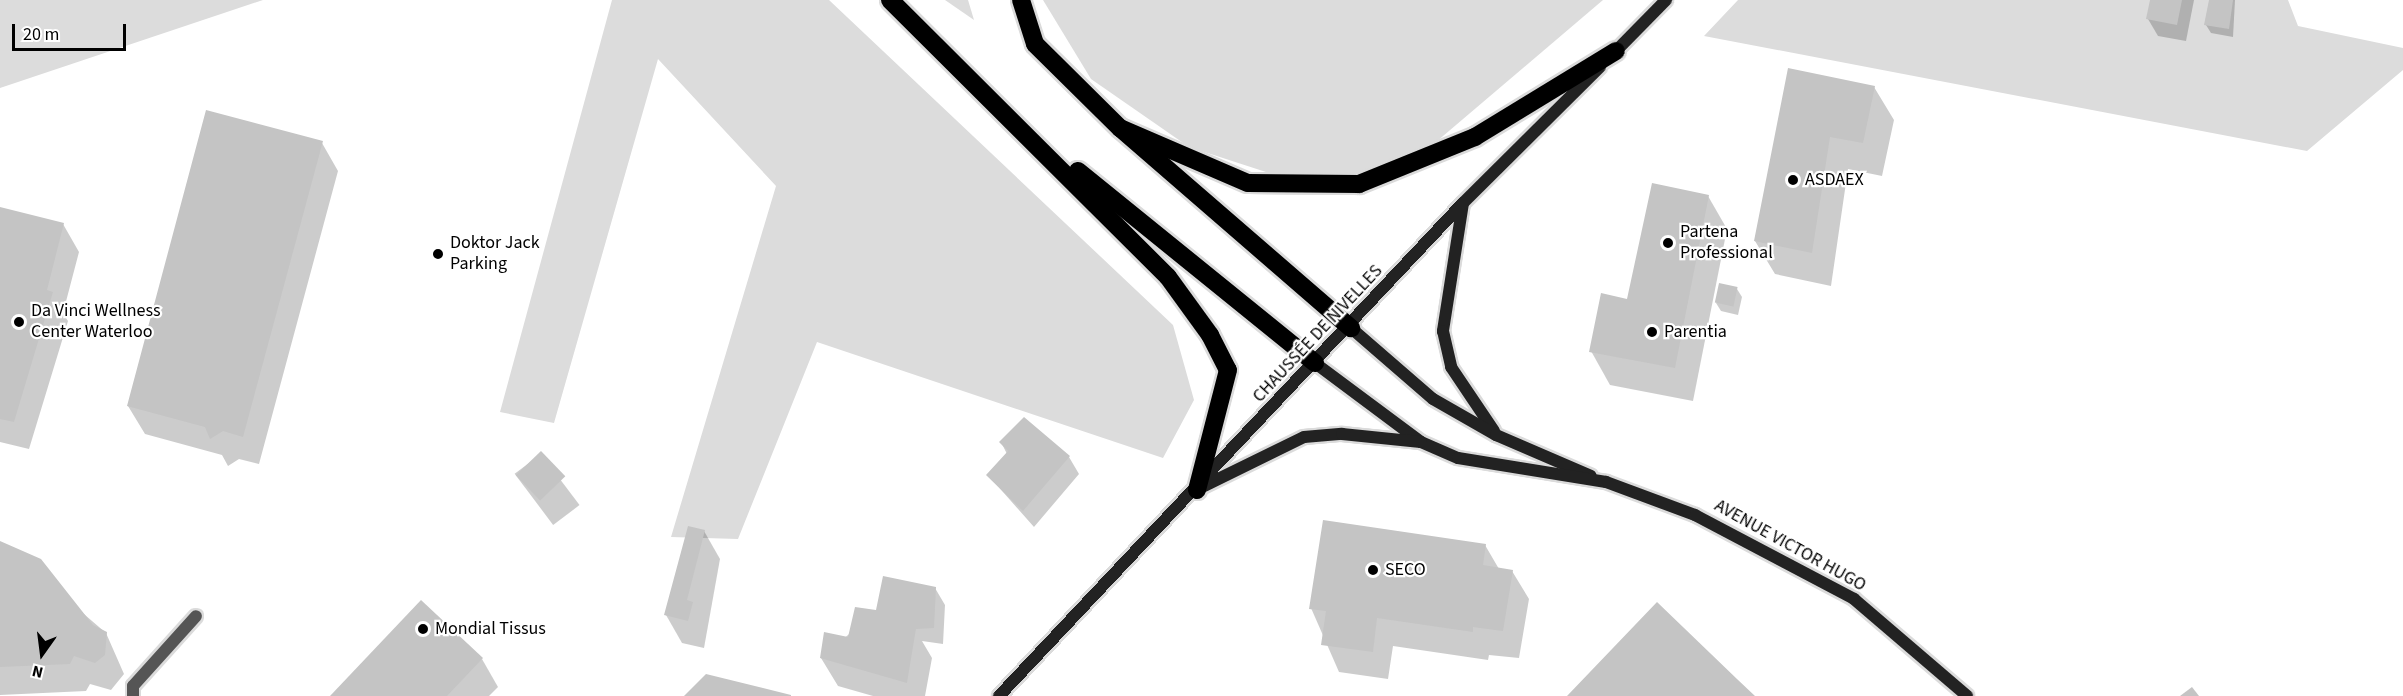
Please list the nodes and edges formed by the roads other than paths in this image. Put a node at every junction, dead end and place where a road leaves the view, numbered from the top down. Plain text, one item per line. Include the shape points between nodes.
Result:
1 (890, 0) edge
2 (1021, 0) edge
3 (1666, 0) edge
4 (1616, 51) junction
5 (1016, 122) junction
6 (1120, 128) junction
7 (1463, 203) junction
8 (1351, 328) junction
9 (1315, 363) junction
10 (1496, 435) junction
11 (1421, 442) junction
12 (1606, 482) junction
13 (1197, 489) junction
14 (196, 616) dead end
15 (133, 696) edge
16 (999, 696) edge
17 (1967, 696) edge

1 - 5 highway
2 - 6 highway via 1035,44
3 - 4 main road, CHAUSSÉE DE NIVELLES
4 - 6 highway via 1475,137 1359,184 1248,183
4 - 7 main road, CHAUSSÉE DE NIVELLES
5 - 9 highway
5 - 13 highway via 1168,277 1228,370
6 - 8 highway
7 - 8 main road, CHAUSSÉE DE NIVELLES
7 - 10 main road via 1443,331 1451,367
8 - 9 main road, CHAUSSÉE DE NIVELLES
8 - 10 main road, AVENUE VICTOR HUGO via 1433,399
9 - 11 main road, AVENUE VICTOR HUGO
9 - 13 main road, CHAUSSÉE DE NIVELLES
10 - 12 main road, AVENUE VICTOR HUGO
11 - 12 main road, AVENUE VICTOR HUGO via 1458,458 1506,469
11 - 13 main road, AVENUE VICTOR HUGO via 1342,434 1304,437
12 - 17 main road, AVENUE VICTOR HUGO via 1695,515 1854,599
13 - 16 main road, CHAUSSÉE DE NIVELLES
14 - 15 street via 134,686

